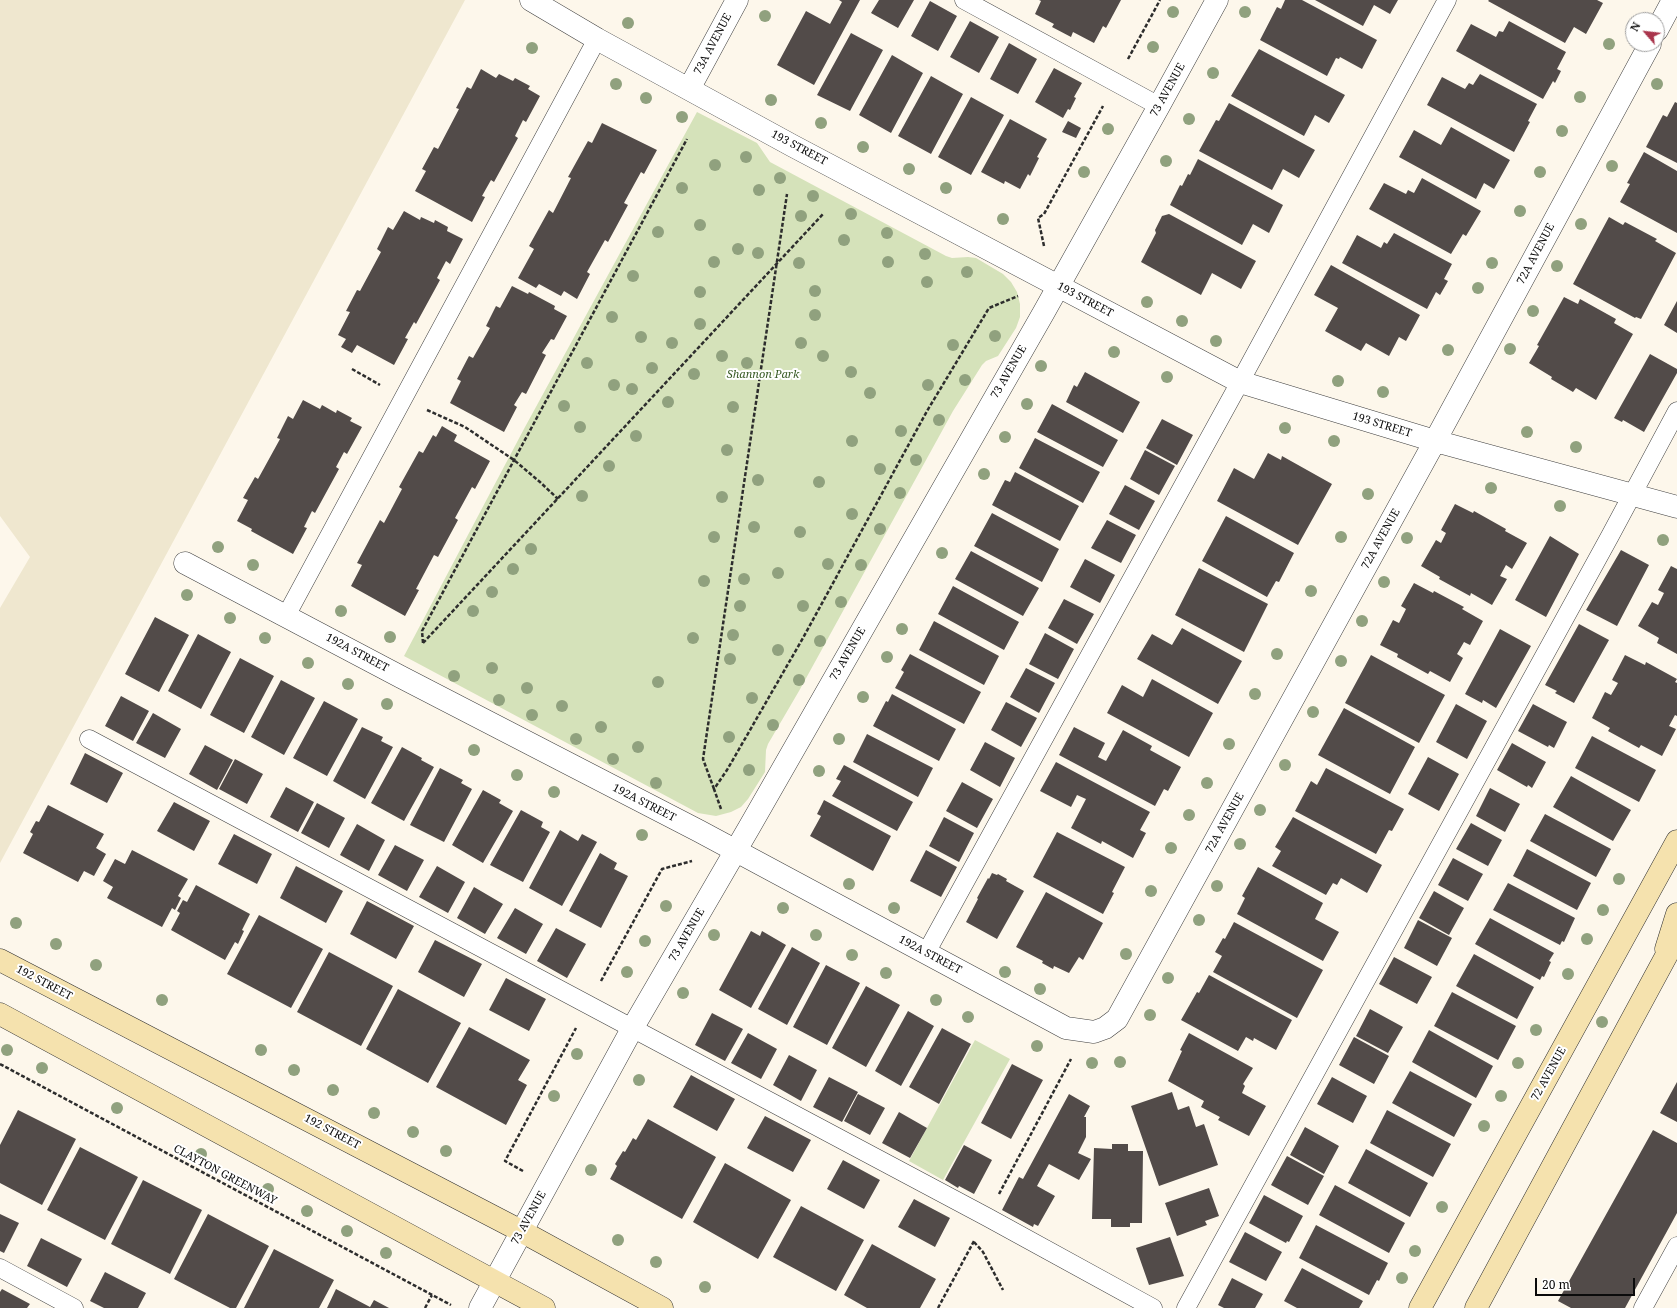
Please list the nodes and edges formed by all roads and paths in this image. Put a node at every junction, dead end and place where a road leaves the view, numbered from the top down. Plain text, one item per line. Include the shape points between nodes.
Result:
1 (531, 0) edge
2 (737, 0) edge
3 (964, 0) edge
4 (1160, 0) edge
5 (1217, 0) edge
6 (1447, 0) edge
7 (1673, 0) edge
8 (1665, 15) edge
9 (597, 38) junction
10 (1646, 52) edge
11 (1116, 82) junction
12 (689, 89) junction
13 (1159, 106) junction
14 (687, 140) dead end
15 (787, 194) dead end
16 (824, 213) dead end
17 (1044, 250) dead end
18 (776, 265) junction
19 (1058, 286) junction
20 (1017, 297) dead end
21 (352, 369) dead end
22 (1240, 382) junction
23 (383, 386) dead end
24 (424, 408) dead end
25 (1677, 411) edge
26 (1435, 441) junction
27 (514, 460) junction
28 (1633, 495) junction
29 (558, 499) junction
30 (1677, 507) edge
31 (185, 563) dead end
32 (286, 616) junction
33 (89, 739) dead end
34 (714, 789) junction
35 (721, 810) dead end
36 (1677, 841) edge
37 (736, 851) junction
38 (1677, 914) edge
39 (1677, 936) edge
40 (926, 953) junction
41 (0, 960) edge
42 (1661, 966) junction
43 (0, 1014) edge
44 (1105, 1028) joint
45 (632, 1029) junction
46 (1074, 1054) dead end
47 (0, 1064) edge
48 (997, 1199) dead end
49 (522, 1231) junction
50 (976, 1239) dead end
51 (974, 1242) junction
52 (1677, 1246) edge
53 (0, 1268) edge
54 (494, 1282) junction
55 (1003, 1290) dead end
56 (432, 1295) junction
57 (443, 1300) dead end
58 (1646, 1307) edge
59 (74, 1308) edge
60 (425, 1308) edge
61 (480, 1308) edge
62 (544, 1308) edge
63 (662, 1308) edge
64 (938, 1308) edge
65 (1153, 1308) edge
66 (1186, 1308) edge
67 (1420, 1308) edge
68 (1476, 1308) edge

1 - 9 street, 193 STREET
2 - 12 street, 73A AVENUE
3 - 11 lane
4 - 11 path
5 - 13 street, 73 AVENUE
6 - 22 lane
7 - 8 street
9 - 12 street, 193 STREET
9 - 32 lane
10 - 26 street, 72A AVENUE
11 - 13 lane
11 - 17 path via 1044,214 1038,218
12 - 19 street, 193 STREET
13 - 19 street, 73 AVENUE
14 - 27 path
15 - 18 path
16 - 18 path
18 - 29 path
18 - 34 path via 703,759
19 - 22 street, 193 STREET
19 - 37 street, 73 AVENUE
20 - 34 path via 989,308 924,418 803,638
21 - 23 path
22 - 26 street, 193 STREET
22 - 40 lane
24 - 27 path via 465,427
25 - 28 lane
26 - 28 street, 193 STREET
26 - 44 street, 72A AVENUE via 1117,1019
27 - 29 path
27 - 29 path via 422,631 423,643
28 - 30 street, 193 STREET
28 - 66 lane
31 - 32 street, 192A STREET
32 - 37 street, 192A STREET
33 - 45 lane
34 - 35 path
36 - 67 main road, 72 AVENUE
37 - 40 street, 192A STREET
37 - 45 street, 73 AVENUE
38 - 42 main road
39 - 42 main road
40 - 44 street, 192A STREET via 1066,1028 1094,1032
41 - 49 main road, 192 STREET
42 - 68 main road
43 - 54 main road
45 - 49 street, 73 AVENUE
45 - 65 lane
46 - 48 path
47 - 56 path, CLAYTON GREENWAY
49 - 54 street, 73 AVENUE
49 - 63 main road, 192 STREET
50 - 51 path
51 - 55 path via 984,1252
51 - 64 path
52 - 58 lane
53 - 59 lane
54 - 61 street, 73 AVENUE
54 - 62 main road
56 - 57 path, CLAYTON GREENWAY
56 - 60 path

